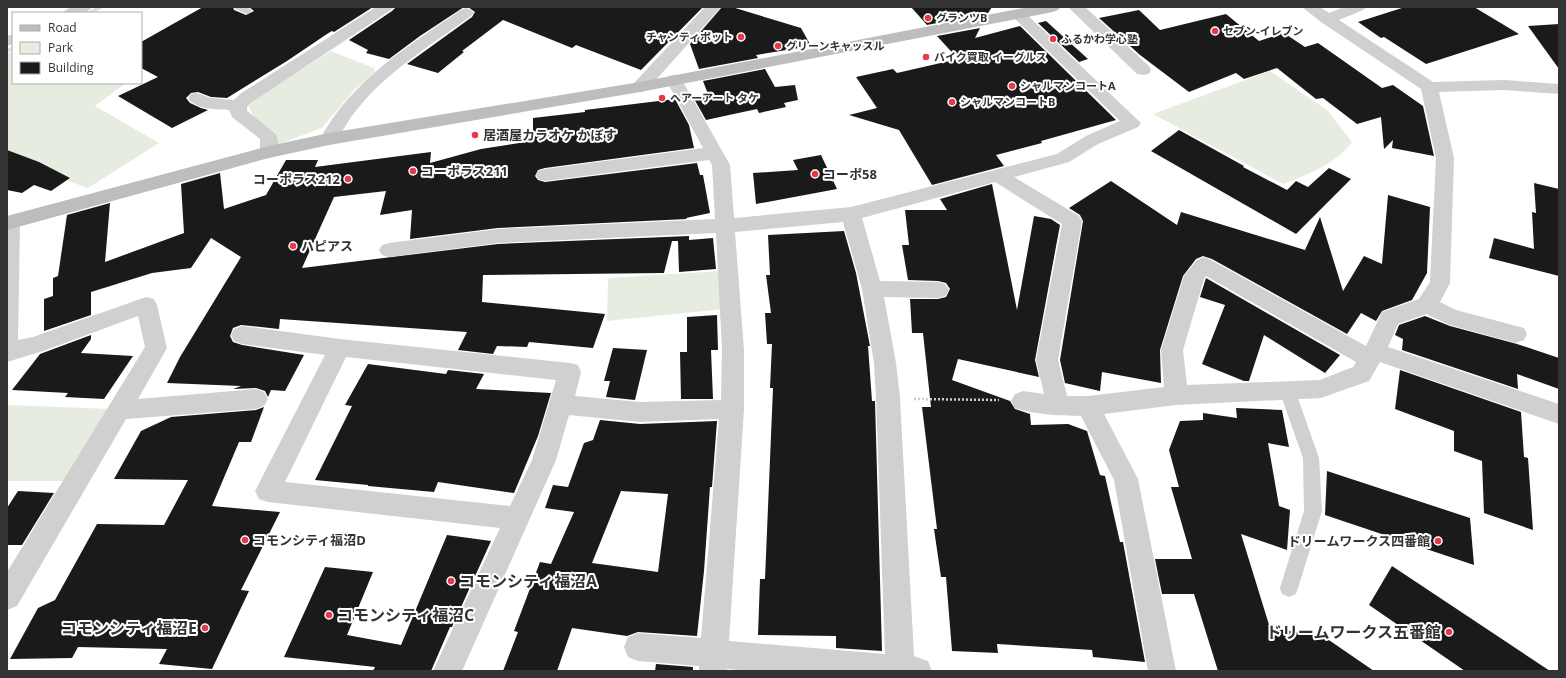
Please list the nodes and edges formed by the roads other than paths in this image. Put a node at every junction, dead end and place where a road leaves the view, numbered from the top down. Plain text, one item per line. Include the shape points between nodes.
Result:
1 (84, 7) edge
2 (386, 7) edge
3 (713, 7) edge
4 (1053, 7) edge
5 (1076, 7) edge
6 (1310, 7) edge
7 (1358, 7) edge
8 (73, 12) edge
9 (466, 13) dead end
10 (1018, 14) junction
11 (1326, 19) junction
12 (1143, 70) dead end
13 (674, 80) junction
14 (640, 86) junction
15 (1429, 87) junction
16 (1559, 89) edge
17 (198, 98) dead end
18 (238, 106) junction
19 (329, 139) junction
20 (269, 152) junction
21 (714, 153) junction
22 (545, 175) dead end
23 (997, 176) junction
24 (851, 214) junction
25 (8, 223) edge
26 (725, 226) junction
27 (389, 250) dead end
28 (872, 289) junction
29 (938, 290) dead end
30 (1427, 305) junction
31 (1516, 334) dead end
32 (242, 335) dead end
33 (340, 348) junction
34 (7, 352) edge
35 (1372, 355) junction
36 (1287, 390) junction
37 (1176, 395) junction
38 (256, 399) dead end
39 (1023, 401) road end
40 (561, 404) junction
41 (1058, 406) junction
42 (1088, 406) junction
43 (732, 409) junction
44 (119, 410) junction
45 (1559, 414) edge
46 (517, 518) junction
47 (1289, 588) dead end
48 (7, 597) edge
49 (638, 647) dead end
50 (714, 662) edge
51 (906, 670) edge
52 (446, 671) edge
53 (1162, 671) edge

1 - 8 street
2 - 18 street via 246,98
3 - 14 street
4 - 10 street
5 - 12 street
6 - 11 street
7 - 11 street
9 - 19 street via 383,73 351,105 335,125
10 - 13 street
10 - 23 street via 1132,123 1092,140 1063,158
11 - 15 street
13 - 14 street
13 - 21 street
14 - 19 street
15 - 16 street via 1504,85
15 - 30 street via 1445,158 1440,283
17 - 18 street via 208,103
18 - 20 street via 238,113 268,137
19 - 20 street
20 - 25 street
21 - 22 street
21 - 26 street via 721,165
23 - 24 street
23 - 41 street via 1072,221 1047,360
24 - 26 street
24 - 28 street
25 - 34 street
26 - 27 street via 498,236
26 - 43 street via 733,350
28 - 29 street
28 - 51 street via 885,363
30 - 31 street via 1450,317
30 - 35 street via 1390,318
32 - 33 street
33 - 40 street via 570,372
33 - 46 street via 268,491
34 - 44 street via 35,345 146,305 156,348
35 - 36 street via 1361,374 1354,377 1321,389
35 - 37 street via 1204,265 1194,276 1172,350
35 - 45 street
36 - 37 street
36 - 47 lane via 1311,458 1313,511
37 - 42 street
38 - 44 street
39 - 41 street
40 - 43 street via 640,412
40 - 46 street via 544,460
41 - 42 street
42 - 53 street via 1126,479
43 - 50 street
44 - 48 street
46 - 52 street
49 - 50 street
50 - 51 street

